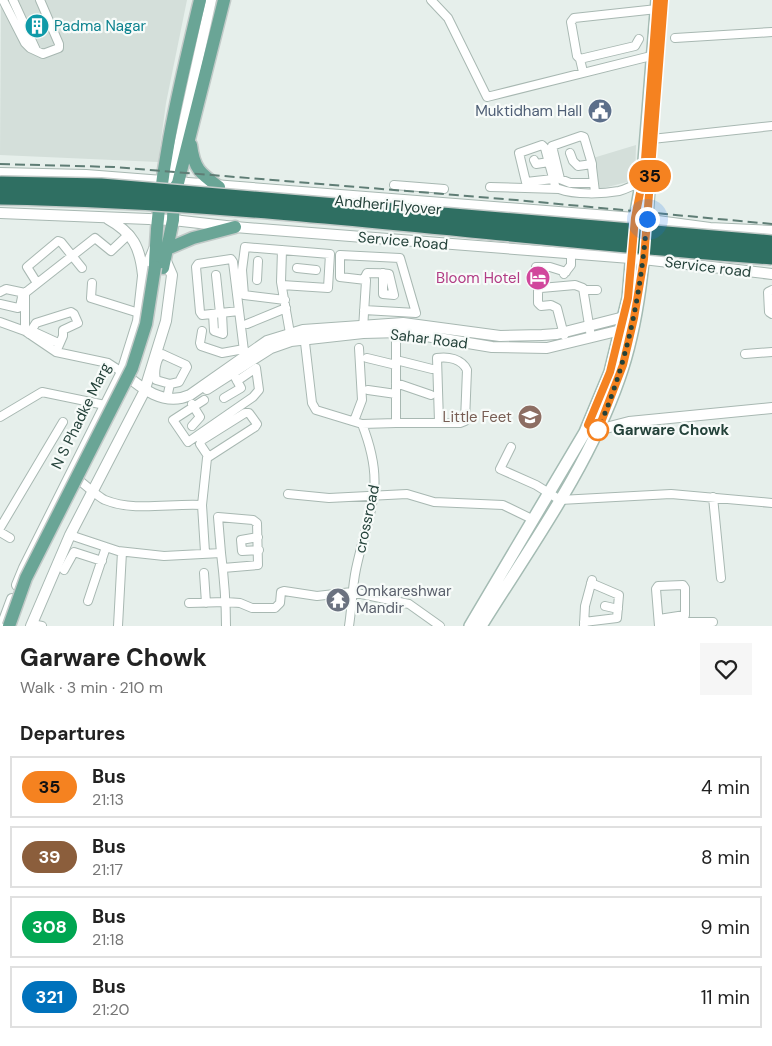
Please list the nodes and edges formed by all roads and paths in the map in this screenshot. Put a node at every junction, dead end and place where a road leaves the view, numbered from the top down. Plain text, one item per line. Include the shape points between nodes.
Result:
1 (3, 0) edge
2 (40, 0) edge
3 (200, 0) edge
4 (211, 0) edge
5 (224, 0) edge
6 (431, 0) edge
7 (15, 3) edge
8 (659, 3) edge
9 (7, 10) junction
10 (772, 32) edge
11 (639, 38) dead end
12 (674, 38) dead end
13 (36, 50) junction
14 (656, 54) junction
15 (580, 59) junction
16 (583, 72) junction
17 (191, 112) junction
18 (772, 126) edge
19 (190, 138) junction
20 (652, 139) junction
21 (570, 153) dead end
22 (534, 160) dead end
23 (549, 162) junction
24 (592, 164) junction
25 (0, 173) edge
26 (553, 179) junction
27 (594, 183) junction
28 (642, 183) junction
29 (0, 184) edge
30 (171, 184) junction
31 (394, 185) dead end
32 (220, 186) junction
33 (490, 187) dead end
34 (428, 188) junction
35 (556, 189) junction
36 (595, 192) junction
37 (0, 197) edge
38 (432, 202) junction
39 (0, 214) edge
40 (105, 217) junction
41 (641, 218) junction
42 (158, 219) junction
43 (173, 220) junction
44 (236, 227) junction
45 (772, 232) edge
46 (129, 234) junction
47 (772, 243) edge
48 (282, 250) junction
49 (308, 252) junction
50 (571, 254) junction
51 (71, 255) junction
52 (772, 257) edge
53 (161, 258) junction
54 (638, 259) junction
55 (258, 261) dead end
56 (536, 267) dead end
57 (82, 268) dead end
58 (298, 268) dead end
59 (307, 269) junction
60 (242, 270) junction
61 (316, 270) dead end
62 (258, 271) junction
63 (383, 273) dead end
64 (772, 274) edge
65 (216, 275) dead end
66 (143, 276) junction
67 (364, 279) junction
68 (258, 280) dead end
69 (92, 282) dead end
70 (37, 283) junction
71 (282, 285) junction
72 (585, 290) junction
73 (597, 290) dead end
74 (772, 290) edge
75 (0, 292) edge
76 (24, 293) junction
77 (0, 304) edge
78 (286, 304) junction
79 (567, 307) dead end
80 (557, 308) junction
81 (364, 310) junction
82 (239, 311) junction
83 (139, 313) junction
84 (218, 313) junction
85 (770, 315) edge
86 (629, 318) junction
87 (0, 322) edge
88 (247, 324) dead end
89 (589, 325) junction
90 (363, 329) junction
91 (202, 331) dead end
92 (626, 331) junction
93 (563, 332) junction
94 (32, 334) junction
95 (304, 335) junction
96 (456, 336) junction
97 (518, 336) junction
98 (291, 337) junction
99 (591, 337) junction
100 (396, 341) dead end
101 (56, 342) dead end
102 (565, 344) junction
103 (359, 348) dead end
104 (518, 348) junction
105 (56, 352) junction
106 (772, 352) edge
107 (244, 353) junction
108 (745, 354) dead end
109 (367, 358) dead end
110 (396, 363) junction
111 (432, 369) dead end
112 (122, 372) junction
113 (233, 374) junction
114 (396, 383) junction
115 (170, 384) junction
116 (368, 390) dead end
117 (144, 392) junction
118 (396, 394) junction
119 (431, 395) dead end
120 (188, 396) junction
121 (167, 398) junction
122 (224, 398) dead end
123 (204, 400) dead end
124 (105, 405) junction
125 (193, 406) junction
126 (772, 408) edge
127 (0, 417) edge
128 (354, 421) junction
129 (63, 422) dead end
130 (439, 422) junction
131 (396, 423) junction
132 (362, 424) junction
133 (192, 426) dead end
134 (593, 427) junction
135 (511, 446) dead end
136 (208, 456) junction
137 (71, 474) junction
138 (29, 478) junction
139 (38, 483) dead end
140 (93, 489) junction
141 (550, 493) junction
142 (288, 494) dead end
143 (375, 495) junction
144 (713, 497) junction
145 (560, 500) junction
146 (772, 503) edge
147 (202, 505) junction
148 (534, 520) junction
149 (0, 530) edge
150 (70, 535) junction
151 (258, 537) junction
152 (10, 538) dead end
153 (106, 547) junction
154 (258, 550) junction
155 (122, 552) junction
156 (205, 552) junction
157 (221, 553) junction
158 (102, 561) junction
159 (223, 568) junction
160 (64, 570) dead end
161 (204, 573) dead end
162 (721, 578) dead end
163 (352, 592) junction
164 (88, 601) dead end
165 (226, 602) junction
166 (190, 603) dead end
167 (206, 603) junction
168 (605, 606) dead end
169 (618, 609) junction
170 (676, 619) junction
171 (712, 622) dead end
172 (584, 624) edge
173 (660, 624) edge
174 (31, 625) edge
175 (2, 626) edge
176 (9, 626) edge
177 (17, 626) edge
178 (42, 626) edge
179 (118, 626) edge
180 (226, 626) edge
181 (349, 626) edge
182 (440, 626) edge
183 (470, 626) edge
184 (481, 626) edge

1 - 9 street
2 - 13 street via 59,48 43,54
3 - 30 main road via 171,123
4 - 17 street
5 - 17 main road
6 - 16 street via 448,18 487,97
7 - 9 street
7 - 13 street
8 - 14 main road
8 - 15 street via 598,17 574,18 571,22
9 - 13 street via 25,43
10 - 12 street
11 - 15 street via 635,46
14 - 16 street
14 - 20 main road
14 - 28 main road
15 - 16 street
17 - 19 main road
17 - 30 street
18 - 20 street
19 - 30 main road
19 - 32 main road via 193,162 201,174
20 - 41 main road
21 - 24 street via 578,166
22 - 23 street via 536,164
23 - 26 street
23 - 26 street via 542,145 519,153 526,182
24 - 27 street
24 - 27 street via 584,137 550,148 560,179 570,183
25 - 30 street via 86,175
26 - 35 street
27 - 36 street
28 - 36 street via 617,191
28 - 41 main road
29 - 47 highway, Andheri Flyover, bridge via 101,186
30 - 32 street
30 - 42 main road, N S Phadke Marg
30 - 43 main road, N S Phadke Marg
31 - 34 street
32 - 38 street
33 - 35 street
34 - 38 street
34 - 38 street via 441,189
35 - 36 street
37 - 52 highway, Andheri Flyover, bridge via 252,210
38 - 41 street
39 - 40 street
40 - 42 street
40 - 46 street
41 - 45 street via 710,228
41 - 54 main road
42 - 43 street, Service Road
42 - 53 main road, N S Phadke Marg
43 - 44 street, Service Road
43 - 53 main road, N S Phadke Marg
44 - 50 street, Service Road
44 - 53 main road via 193,238
46 - 51 street via 111,251 95,238
46 - 66 street via 141,260
48 - 49 street
48 - 60 street via 245,248
48 - 71 street
49 - 59 street
49 - 71 street via 330,254 328,288
50 - 54 street, Service Road
50 - 56 street via 571,265 564,274
51 - 57 street
51 - 70 street
51 - 70 street via 58,241 26,267
53 - 66 street, N S Phadke Marg
53 - 117 street, N S Phadke Marg via 172,276 166,321
53 - 176 main road, bridge via 132,368 26,578
53 - 177 main road via 151,328 139,370 53,538
54 - 64 street, Service road
54 - 86 main road
55 - 62 street
58 - 59 street
59 - 61 street
60 - 62 street
60 - 78 street via 244,295
62 - 68 street
63 - 67 street via 367,272
65 - 84 street
66 - 83 street, N S Phadke Marg
67 - 81 street
67 - 81 street via 340,277 340,255 400,258 416,312
69 - 83 street via 92,298
70 - 76 street
71 - 78 street
72 - 73 street
72 - 80 street via 575,286 541,288 538,303
72 - 89 street
74 - 85 street via 768,293
75 - 76 street via 6,289
76 - 77 street via 20,307
76 - 94 street
78 - 88 street
78 - 98 street
79 - 80 street
80 - 93 street
81 - 90 street
82 - 84 street
82 - 84 street via 231,259 198,264 200,312 202,315
82 - 107 street
83 - 112 street, N S Phadke Marg
86 - 89 street
86 - 92 main road
87 - 94 street
89 - 93 street
89 - 99 street
90 - 95 street
90 - 96 street via 403,323 429,332
91 - 107 street via 201,346 222,353
92 - 99 street, Sahar Road
92 - 134 main road via 619,378
93 - 97 street
93 - 102 street
94 - 101 street
94 - 105 street
94 - 105 street via 36,323 71,312 74,314 78,323 63,330
95 - 98 street
95 - 128 street via 312,403 316,410
96 - 97 street
96 - 104 street, Sahar Road via 492,347
97 - 104 street
98 - 107 street via 267,341
98 - 113 street
99 - 102 street, Sahar Road
100 - 110 street
102 - 104 street, Sahar Road
103 - 128 street via 362,400
105 - 112 street via 108,364
106 - 108 street
107 - 113 street
109 - 110 street
110 - 111 street
110 - 114 street
112 - 117 street
112 - 124 street, N S Phadke Marg
113 - 120 street
113 - 122 street via 241,388
113 - 125 street via 256,368 258,390 253,397 188,442 174,420
114 - 118 street
114 - 119 street
115 - 115 street via 179,382 186,364 162,354 155,377
115 - 121 street
116 - 118 street
117 - 121 street
117 - 140 street, N S Phadke Marg via 109,469
118 - 131 street
120 - 121 street
120 - 125 street
123 - 125 street
124 - 127 street via 42,392
124 - 137 street, N S Phadke Marg
125 - 133 street via 200,417
126 - 134 street
128 - 132 street
129 - 138 street
130 - 130 street via 465,421 467,370 462,362 438,357
130 - 131 street
131 - 132 street
132 - 143 street, crossroad via 373,451
134 - 141 main road
134 - 145 main road
135 - 141 street via 500,469
136 - 136 street via 255,427 249,413 202,440 200,444
136 - 147 street
137 - 140 street
137 - 175 street, N S Phadke Marg via 24,568
138 - 139 street
138 - 149 street
140 - 147 street via 102,499 116,503
140 - 150 street, N S Phadke Marg
141 - 145 street
141 - 148 main road
142 - 143 street via 329,498
143 - 148 street via 408,494 434,502 503,505
143 - 163 street, crossroad
144 - 145 street via 672,494
144 - 146 street
144 - 162 street
145 - 184 main road
147 - 156 street
148 - 183 main road
149 - 152 street
150 - 153 street
150 - 174 street, N S Phadke Marg
151 - 154 street
151 - 154 street via 241,540 242,551
151 - 157 street via 255,522 219,517
153 - 155 street
153 - 158 street
154 - 159 street via 257,566
155 - 156 street via 164,556
155 - 179 street
156 - 157 street
157 - 159 street
158 - 160 street via 74,552
158 - 164 street
159 - 165 street
161 - 167 street
163 - 165 street via 318,596 284,591 275,608 264,610
163 - 181 street, crossroad
163 - 182 street via 409,604
165 - 167 street
165 - 180 street
166 - 167 street
168 - 169 street
169 - 172 street via 615,620
169 - 172 street via 620,599 617,593 591,582
170 - 171 street
170 - 173 street
170 - 173 street via 686,615 685,588 682,585 658,586
174 - 178 street

